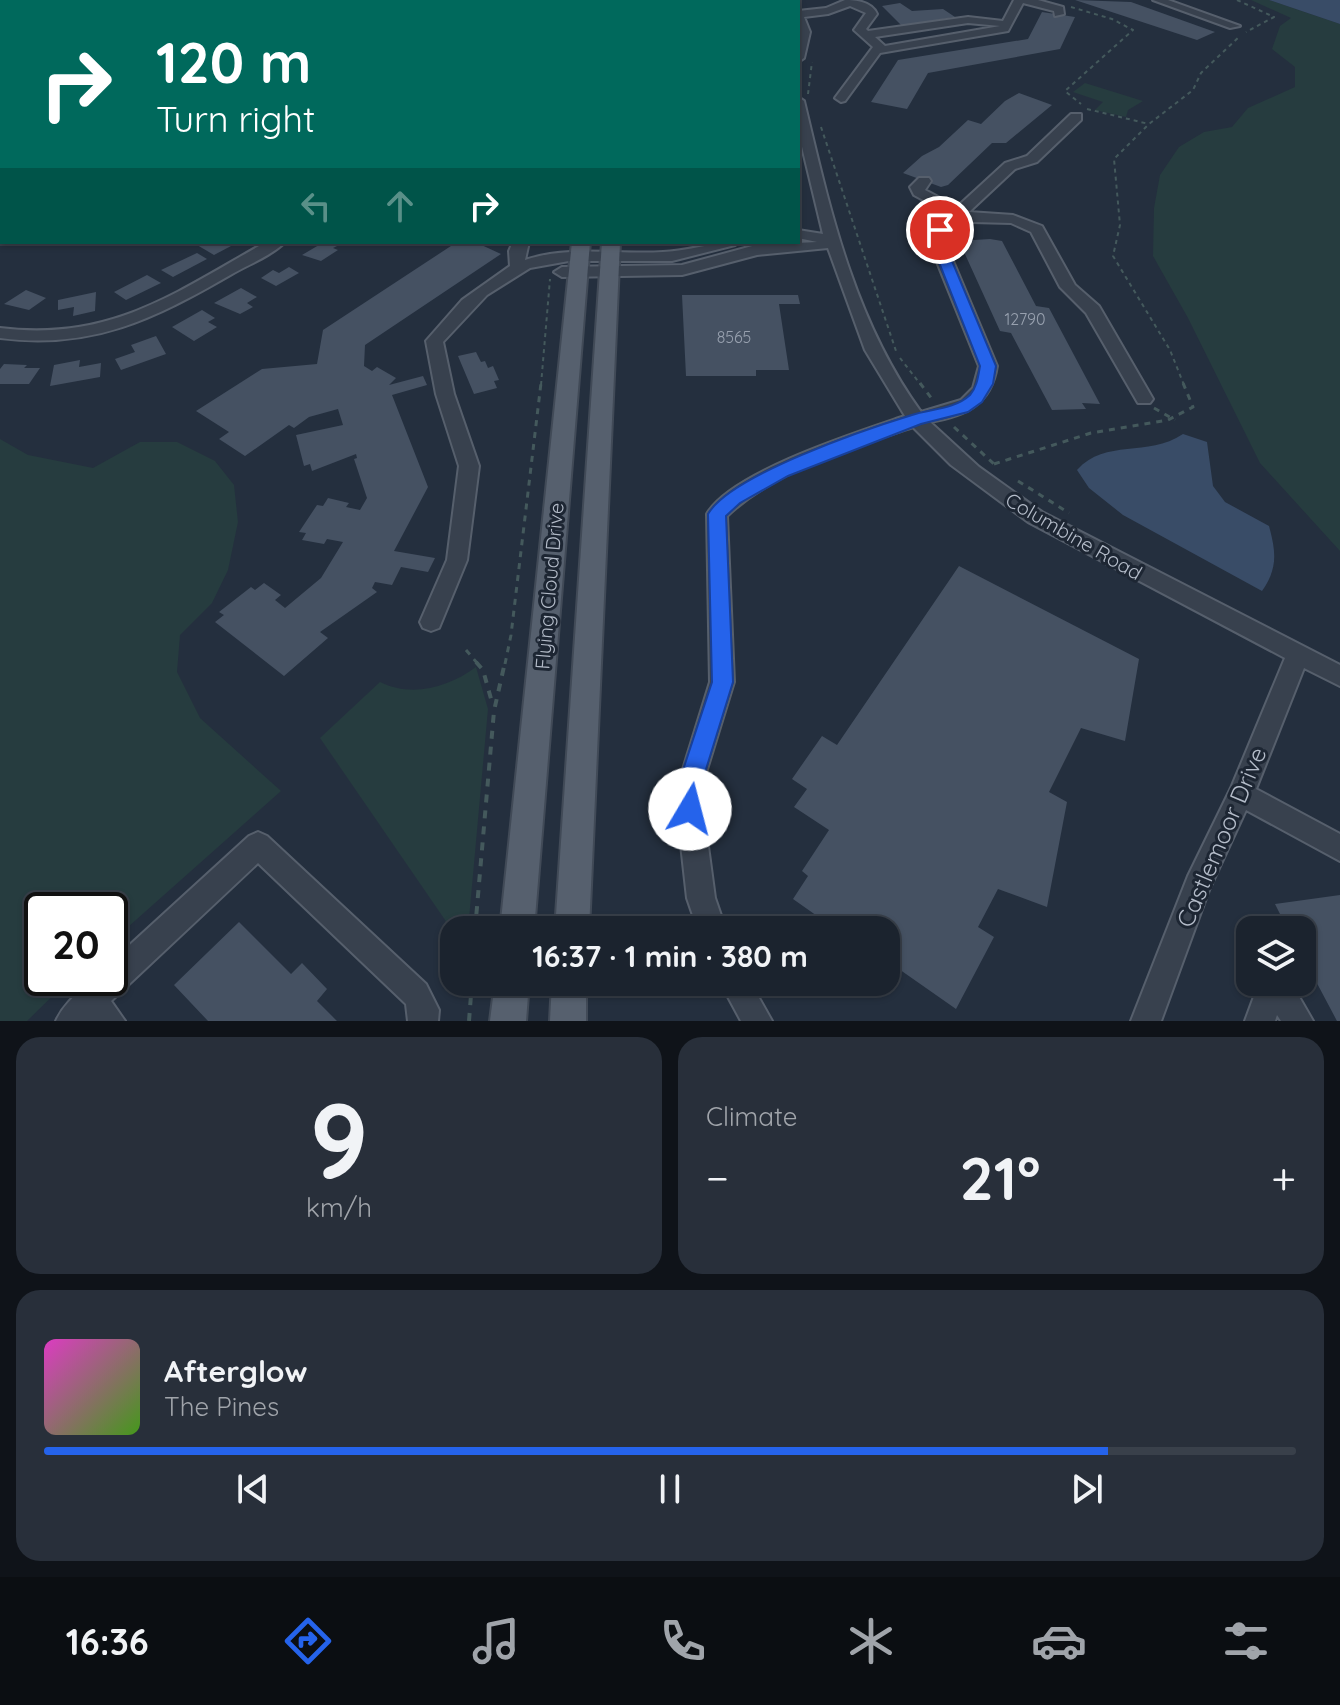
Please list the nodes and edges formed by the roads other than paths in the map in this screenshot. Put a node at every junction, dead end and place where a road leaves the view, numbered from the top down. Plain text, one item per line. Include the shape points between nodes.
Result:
1 (1019, 0) edge
2 (1026, 0) edge
3 (1158, 0) edge
4 (853, 1) edge
5 (1060, 9) road end
6 (800, 14) edge
7 (800, 20) edge
8 (1007, 24) junction
9 (1234, 26) dead end
10 (865, 35) junction
11 (800, 40) edge
12 (883, 50) junction
13 (841, 98) dead end
14 (1080, 113) road end
15 (801, 128) edge
16 (924, 181) dead end
17 (965, 215) junction
18 (800, 234) edge
19 (834, 240) junction
20 (981, 240) dead end
21 (273, 244) edge
22 (520, 244) edge
23 (723, 244) edge
24 (579, 257) edge
25 (610, 257) edge
26 (518, 268) junction
27 (0, 333) edge
28 (1144, 399) road end
29 (917, 419) junction
30 (431, 622) dead end
31 (1298, 655) junction
32 (1340, 676) edge
33 (1241, 794) junction
34 (1340, 848) edge
35 (518, 916) edge
36 (573, 916) edge
37 (707, 916) edge
38 (511, 996) edge
39 (569, 996) edge
40 (742, 996) edge
41 (101, 1010) edge
42 (71, 1021) edge
43 (423, 1021) edge
44 (508, 1021) edge
45 (568, 1021) edge
46 (757, 1021) edge
47 (1146, 1021) edge
48 (1260, 1021) edge
49 (1298, 1021) edge

1 - 8 street
2 - 5 street
3 - 9 street
4 - 6 street
4 - 10 street via 871,11 860,30
7 - 11 street
8 - 10 street via 968,20
8 - 12 street via 1004,29
10 - 12 street
12 - 13 street via 877,50
14 - 17 street via 1032,159 1010,166
15 - 19 street, Columbine Road
16 - 17 street via 919,192
17 - 20 street
17 - 28 street via 1013,219 1037,229 1068,287 1093,310
17 - 29 street via 940,230 937,242 988,366 985,384 962,408
18 - 19 street
19 - 25 street via 818,247 756,250 682,270
19 - 29 street, Columbine Road via 874,357
21 - 27 street via 118,324 67,336
22 - 26 street
23 - 25 street via 678,256
24 - 25 street
24 - 26 street via 542,259
24 - 26 street via 551,272
24 - 35 main road, Flying Cloud Drive
25 - 36 main road, Flying Cloud Drive
26 - 30 street via 459,310 434,341 469,466 457,560
29 - 31 street, Columbine Road via 979,478 1035,517
29 - 37 street via 782,471 733,498 717,514 722,682 692,779 690,809
31 - 32 street, Columbine Road
31 - 33 street, Castlemoor Drive
33 - 34 street
33 - 47 street, Castlemoor Drive via 1197,885
38 - 44 main road
39 - 45 main road
40 - 46 street
41 - 42 street
41 - 43 street via 258,845 416,994
48 - 49 street via 1269,993 1288,1005

